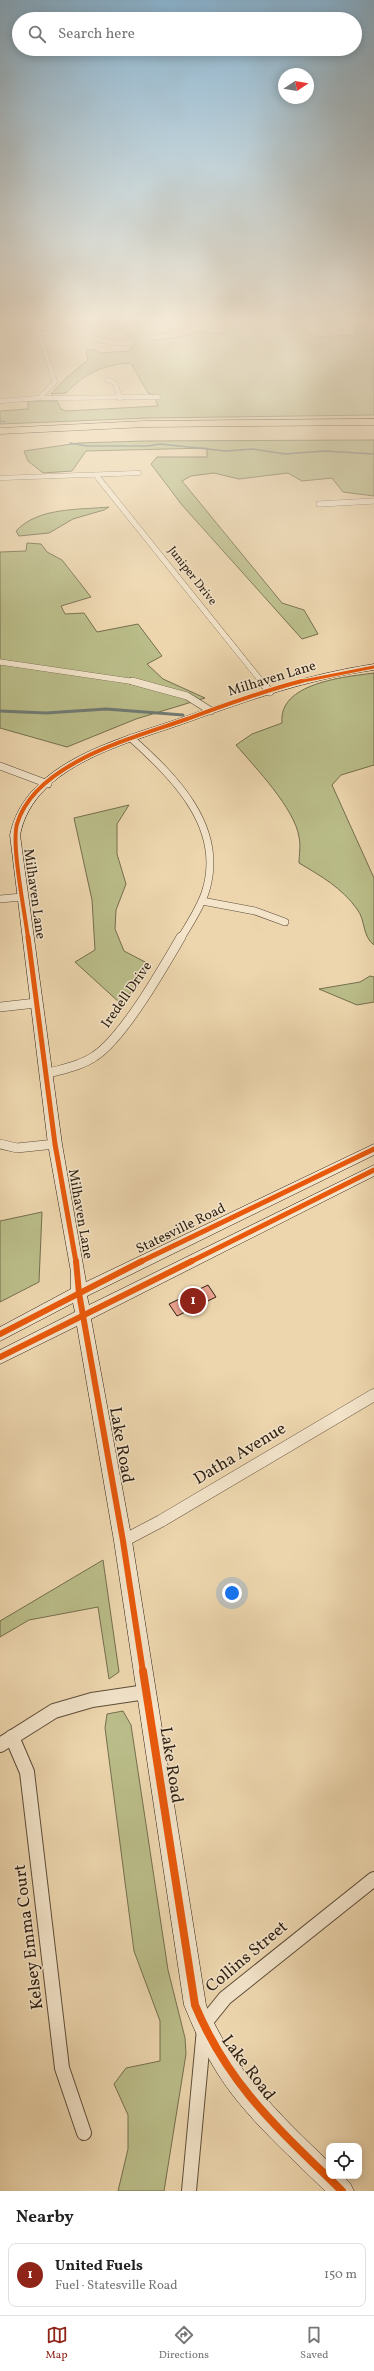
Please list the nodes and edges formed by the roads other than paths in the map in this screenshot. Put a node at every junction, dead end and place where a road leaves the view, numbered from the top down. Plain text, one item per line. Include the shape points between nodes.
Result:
1 (348, 422) edge
2 (374, 426) edge
3 (75, 428) junction
4 (0, 431) edge
5 (374, 431) edge
6 (337, 432) dead end
7 (126, 435) dead end
8 (0, 440) edge
9 (139, 473) dead end
10 (96, 475) junction
11 (0, 478) edge
12 (374, 501) edge
13 (319, 504) dead end
14 (0, 662) edge
15 (374, 667) edge
16 (270, 692) junction
17 (211, 711) junction
18 (131, 738) junction
19 (0, 766) edge
20 (48, 784) junction
21 (22, 897) junction
22 (0, 899) edge
23 (202, 901) junction
24 (285, 922) dead end
25 (36, 1003) junction
26 (0, 1007) edge
27 (46, 1074) junction
28 (0, 1144) edge
29 (55, 1144) junction
30 (374, 1149) edge
31 (374, 1170) edge
32 (79, 1293) junction
33 (83, 1315) junction
34 (0, 1334) edge
35 (0, 1357) edge
36 (374, 1395) edge
37 (123, 1541) junction
38 (146, 1692) junction
39 (12, 1737) junction
40 (0, 1745) edge
41 (374, 1879) edge
42 (204, 2029) junction
43 (84, 2133) dead end
44 (189, 2191) edge
45 (342, 2191) edge

1 - 3 highway via 164,424
2 - 3 highway
3 - 4 highway
5 - 6 highway
7 - 8 highway
9 - 10 street
10 - 11 street
10 - 16 street, Juniper Drive
12 - 13 street
14 - 17 street via 128,680 187,696
15 - 16 street, Milhaven Lane via 326,674
16 - 17 street, Milhaven Lane
17 - 18 street, Milhaven Lane
18 - 20 street, Milhaven Lane via 79,760
18 - 23 street, Iredell Drive via 183,788 200,816 209,863
19 - 20 street
20 - 21 street, Milhaven Lane via 20,814 16,825
21 - 22 street
21 - 25 street, Milhaven Lane
23 - 24 street via 255,911
23 - 27 street, Iredell Drive via 146,992 104,1049 88,1060
25 - 26 street
25 - 27 street, Milhaven Lane
27 - 29 street, Milhaven Lane
28 - 29 street via 17,1148
29 - 32 street, Milhaven Lane via 78,1272
30 - 32 street, Statesville Road
31 - 33 street
32 - 33 street, Lake Road
32 - 34 street, Statesville Road
33 - 35 street
33 - 37 street, Lake Road
36 - 37 street, Datha Avenue
37 - 38 street, Lake Road
38 - 39 street via 92,1700 54,1711
38 - 42 street, Lake Road via 190,1982
39 - 40 street
39 - 43 street, Kelsey Emma Court via 27,1772 62,2068
41 - 42 street, Collins Street via 225,1998 212,2012
42 - 44 street, Collins Street
42 - 45 street, Lake Road via 232,2077 255,2105

